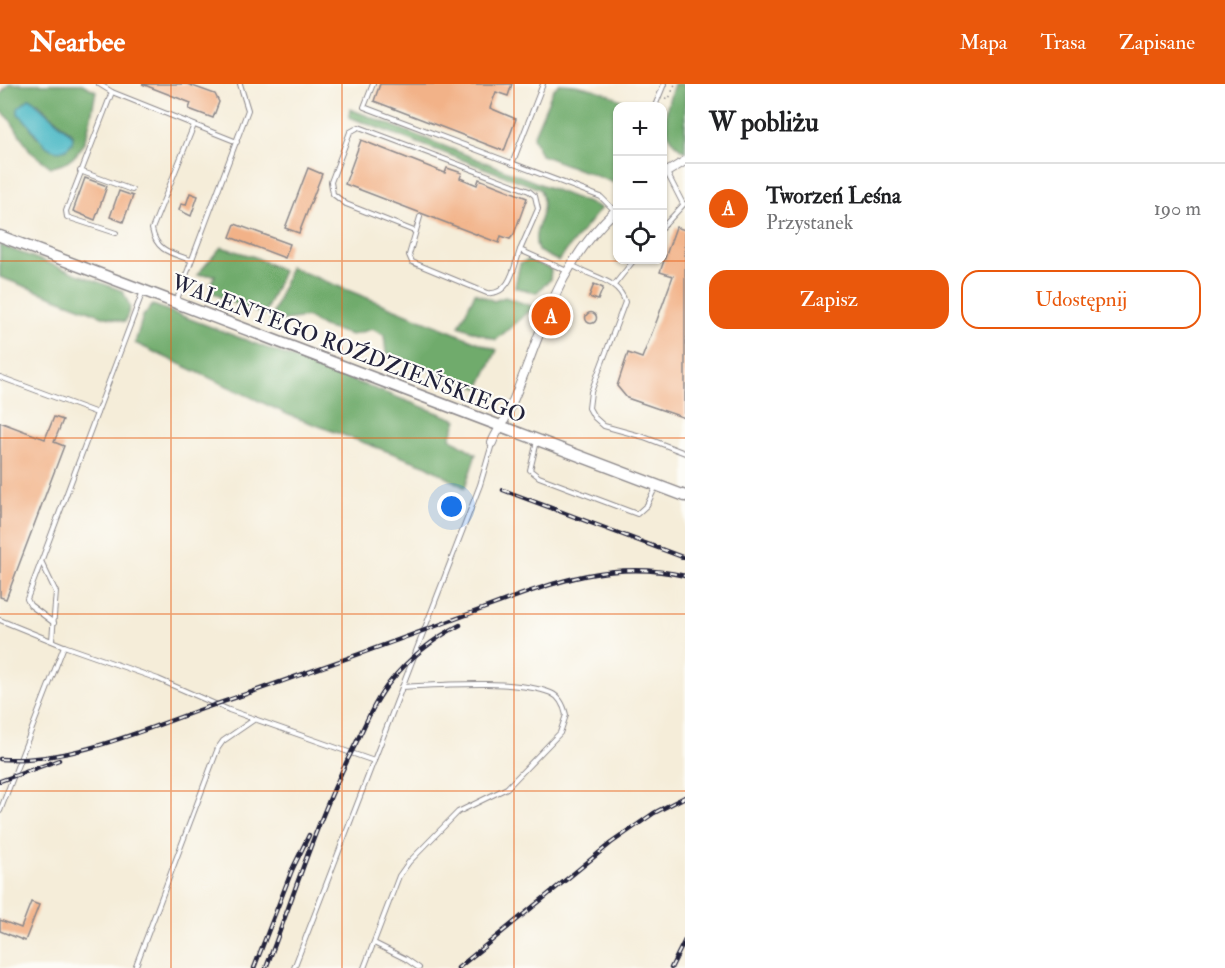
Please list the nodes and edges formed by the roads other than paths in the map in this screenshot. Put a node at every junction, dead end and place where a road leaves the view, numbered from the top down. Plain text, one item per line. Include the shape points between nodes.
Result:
1 (99, 84) edge
2 (240, 84) edge
3 (373, 84) edge
4 (543, 84) edge
5 (664, 84) edge
6 (112, 92) junction
7 (657, 102) edge
8 (194, 125) junction
9 (237, 142) junction
10 (685, 161) edge
11 (512, 164) junction
12 (80, 171) junction
13 (667, 172) edge
14 (667, 176) edge
15 (132, 190) dead end
16 (684, 204) edge
17 (613, 207) edge
18 (615, 210) edge
19 (420, 217) dead end
20 (667, 223) edge
21 (414, 231) junction
22 (116, 234) dead end
23 (0, 236) edge
24 (520, 250) junction
25 (190, 260) junction
26 (631, 264) edge
27 (568, 267) junction
28 (615, 284) junction
29 (143, 290) junction
30 (175, 302) junction
31 (0, 377) edge
32 (97, 413) junction
33 (500, 426) junction
34 (538, 440) junction
35 (492, 443) joint
36 (685, 453) edge
37 (656, 485) junction
38 (685, 496) edge
39 (41, 562) junction
40 (0, 620) edge
41 (54, 623) junction
42 (52, 640) junction
43 (64, 646) junction
44 (402, 687) junction
45 (255, 719) junction
46 (374, 761) junction
47 (0, 811) edge
48 (374, 944) junction
49 (135, 968) edge
50 (294, 968) edge
51 (364, 968) edge
52 (419, 968) edge

1 - 6 lane
2 - 9 lane via 248,110
3 - 11 lane via 364,107
4 - 11 lane
5 - 7 lane
6 - 8 lane
6 - 12 lane
8 - 9 lane
8 - 25 lane via 152,229 154,242 162,249
9 - 25 lane
10 - 13 street
11 - 17 lane via 601,197
12 - 15 lane
12 - 22 lane via 67,217
14 - 16 lane
16 - 20 lane
18 - 27 street
19 - 21 lane
21 - 24 lane via 409,255 412,262 487,293 504,288
21 - 24 lane via 346,204 333,194 331,182 350,132 359,127 529,191 535,196 538,209
23 - 29 street, WALENTEGO ROŹDZIEŃSKIEGO
24 - 27 lane
25 - 30 lane
26 - 28 lane
27 - 28 lane
27 - 33 street
28 - 36 lane via 622,290 625,302 591,392 589,408 604,426
29 - 30 street, WALENTEGO ROŹDZIEŃSKIEGO
29 - 32 lane
30 - 33 street, WALENTEGO ROŹDZIEŃSKIEGO
31 - 32 lane
32 - 39 lane
33 - 34 street, WALENTEGO ROŹDZIEŃSKIEGO
33 - 35 street
34 - 37 street, WALENTEGO ROŹDZIEŃSKIEGO
34 - 37 lane via 530,470 583,494 637,514 647,505
35 - 44 lane via 480,485
37 - 38 street, WALENTEGO ROŹDZIEŃSKIEGO
39 - 41 lane via 56,592
39 - 41 lane via 27,599
40 - 42 lane
41 - 42 lane
42 - 43 lane
43 - 45 lane
43 - 47 lane
44 - 46 lane
44 - 48 lane via 468,684 540,691 560,699 566,715 560,733 507,788 458,812 409,862 399,876
45 - 46 lane
45 - 49 lane via 218,748
46 - 50 lane
48 - 51 lane
48 - 52 lane

